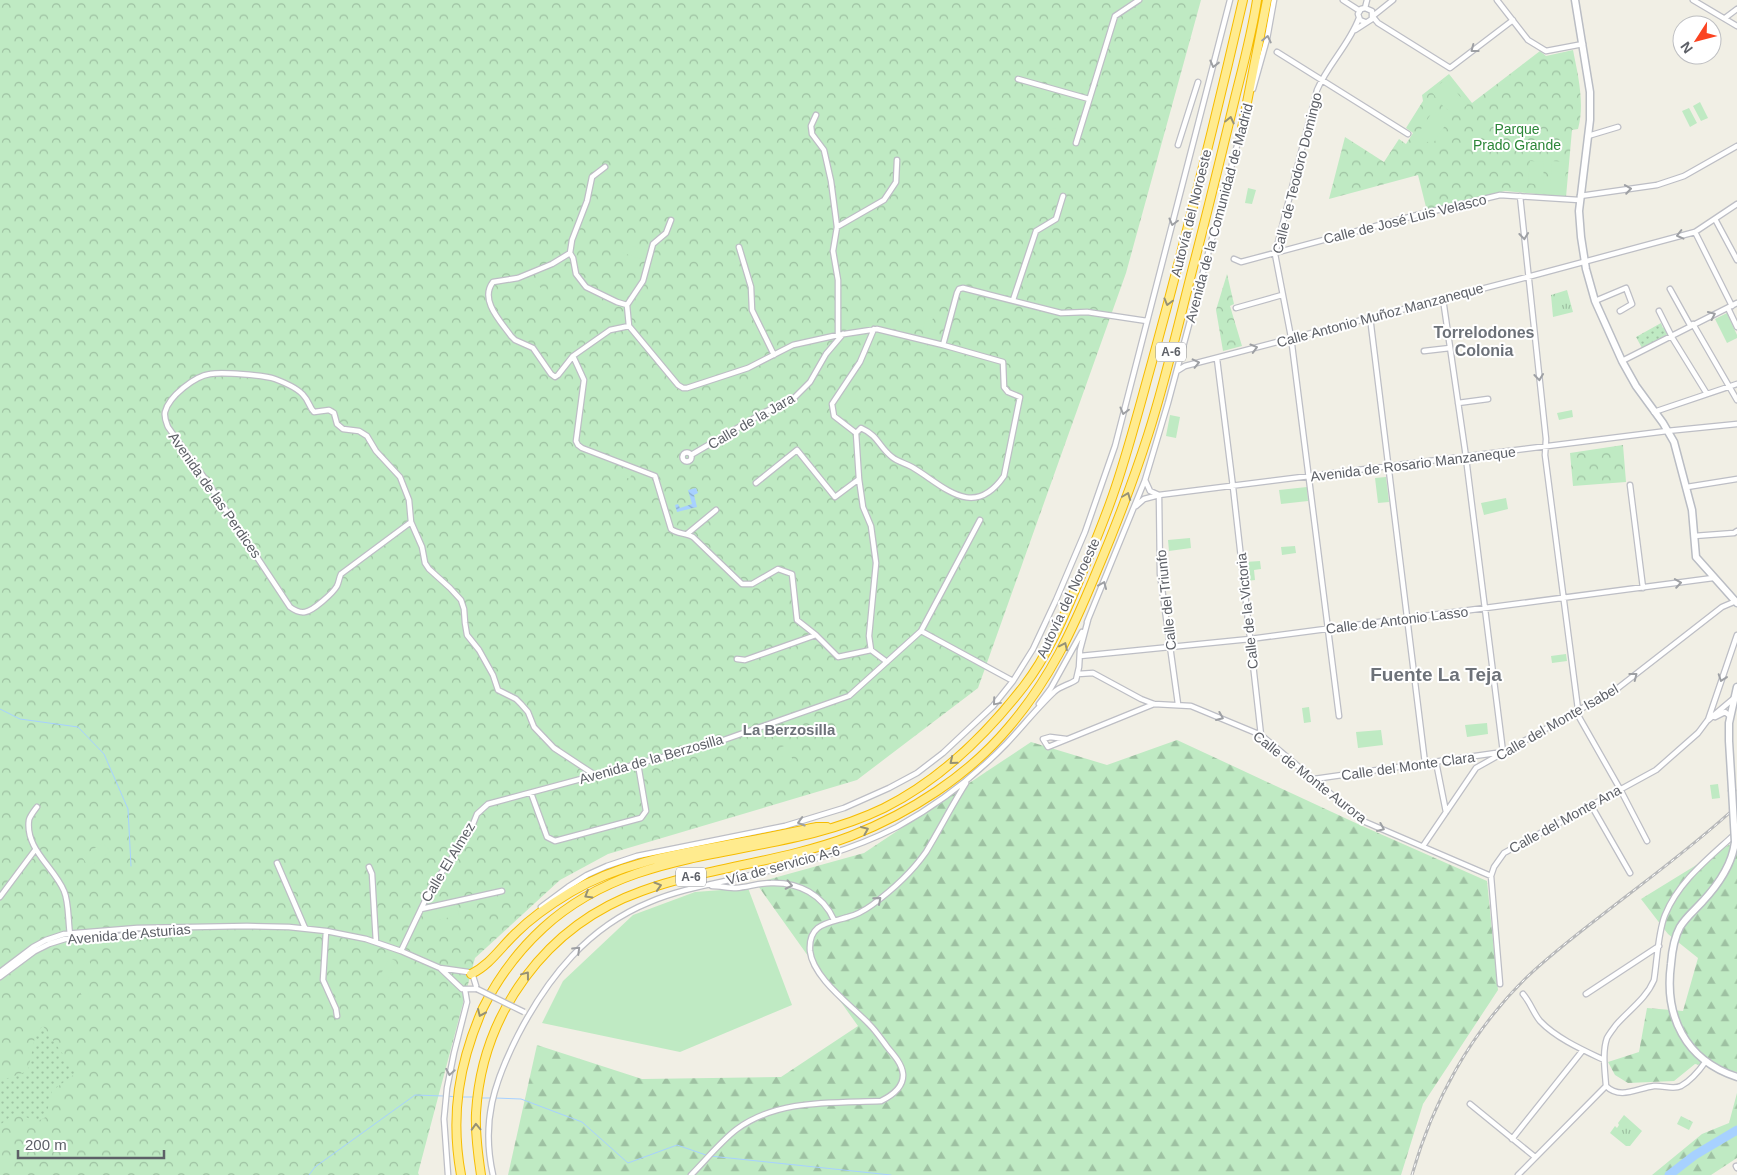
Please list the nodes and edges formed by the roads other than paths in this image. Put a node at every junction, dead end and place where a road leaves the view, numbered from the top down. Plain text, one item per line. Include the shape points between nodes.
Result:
1 (1139, 0) edge
2 (1230, 0) edge
3 (1243, 0) edge
4 (1258, 0) edge
5 (1267, 0) edge
6 (1274, 0) edge
7 (1344, 0) edge
8 (1367, 0) edge
9 (1393, 0) edge
10 (1497, 0) edge
11 (1575, 0) edge
12 (1693, 0) edge
13 (1365, 8) junction
14 (1737, 9) edge
15 (1360, 10) junction
16 (1372, 15) junction
17 (1359, 18) junction
18 (1725, 18) junction
19 (1513, 20) junction
20 (1365, 22) junction
21 (1737, 26) edge
22 (1354, 31) junction
23 (1583, 44) junction
24 (1278, 52) dead end
25 (1018, 79) dead end
26 (1321, 79) junction
27 (1198, 82) dead end
28 (1194, 96) junction
29 (1089, 99) junction
30 (1205, 100) junction
31 (816, 115) dead end
32 (1618, 127) dead end
33 (1242, 128) junction
34 (1408, 134) dead end
35 (1588, 136) junction
36 (1076, 143) dead end
37 (1178, 146) dead end
38 (1737, 146) edge
39 (897, 160) dead end
40 (605, 167) dead end
41 (1063, 196) dead end
42 (1520, 196) junction
43 (1580, 198) junction
44 (1737, 204) edge
45 (1715, 219) junction
46 (671, 220) dead end
47 (837, 227) junction
48 (1694, 232) junction
49 (739, 247) dead end
50 (570, 253) junction
51 (1275, 254) junction
52 (1737, 258) edge
53 (1234, 259) dead end
54 (1584, 261) junction
55 (1528, 277) junction
56 (1670, 289) dead end
57 (1282, 295) junction
58 (1443, 299) junction
59 (1013, 300) junction
60 (1595, 301) junction
61 (1737, 303) edge
62 (627, 305) junction
63 (1730, 307) junction
64 (1236, 308) dead end
65 (1620, 311) dead end
66 (1660, 311) dead end
67 (1370, 317) junction
68 (1147, 322) junction
69 (1692, 325) junction
70 (629, 326) junction
71 (1737, 327) edge
72 (874, 329) junction
73 (840, 334) junction
74 (1671, 335) junction
75 (1291, 337) junction
76 (943, 345) junction
77 (1450, 348) junction
78 (1424, 351) dead end
79 (774, 355) junction
80 (572, 356) junction
81 (1217, 358) junction
82 (1622, 361) junction
83 (1177, 371) junction
84 (1737, 384) edge
85 (1729, 387) junction
86 (1707, 394) junction
87 (1488, 399) dead end
88 (1737, 400) edge
89 (1458, 403) junction
90 (1654, 412) junction
91 (1737, 424) edge
92 (1667, 431) junction
93 (856, 433) junction
94 (1545, 447) junction
95 (691, 455) dead end
96 (1465, 457) junction
97 (1388, 467) junction
98 (1309, 477) junction
99 (859, 478) junction
100 (1737, 478) edge
101 (1145, 480) junction
102 (756, 483) dead end
103 (1630, 485) dead end
104 (1687, 486) junction
105 (1233, 487) junction
106 (1159, 495) junction
107 (1135, 507) junction
108 (716, 510) dead end
109 (980, 520) dead end
110 (411, 522) junction
111 (1737, 531) edge
112 (688, 534) junction
113 (1694, 536) junction
114 (1713, 578) junction
115 (1643, 588) junction
116 (1564, 598) junction
117 (1737, 602) edge
118 (1485, 609) junction
119 (1407, 619) junction
120 (1088, 620) junction
121 (1328, 629) junction
122 (921, 631) junction
123 (816, 635) junction
124 (1737, 635) edge
125 (1250, 639) junction
126 (1171, 648) junction
127 (871, 650) junction
128 (1080, 656) junction
129 (737, 659) dead end
130 (888, 662) junction
131 (1078, 674) junction
132 (1013, 681) junction
133 (1737, 687) edge
134 (1735, 697) junction
135 (1154, 704) junction
136 (1178, 704) junction
137 (1578, 712) junction
138 (1339, 716) dead end
139 (1730, 716) junction
140 (1707, 721) junction
141 (1025, 724) junction
142 (1261, 734) junction
143 (1066, 739) dead end
144 (1503, 752) junction
145 (1436, 762) junction
146 (1425, 763) junction
147 (638, 764) junction
148 (595, 775) junction
149 (1314, 779) junction
150 (968, 780) junction
151 (1620, 789) junction
152 (531, 793) junction
153 (488, 804) joint
154 (1590, 805) junction
155 (37, 807) dead end
156 (1446, 812) junction
157 (836, 827) junction
158 (1737, 832) edge
159 (1647, 841) dead end
160 (1423, 846) junction
161 (35, 850) junction
162 (277, 862) dead end
163 (369, 867) dead end
164 (1630, 873) dead end
165 (1491, 876) junction
166 (706, 885) junction
167 (502, 891) dead end
168 (0, 897) edge
169 (421, 909) junction
170 (834, 920) junction
171 (209, 926) junction
172 (305, 928) junction
173 (326, 931) junction
174 (70, 934) junction
175 (376, 942) junction
176 (1659, 946) junction
177 (401, 951) junction
178 (440, 968) junction
179 (0, 972) edge
180 (462, 972) junction
181 (470, 973) junction
182 (0, 977) edge
183 (456, 983) junction
184 (474, 983) junction
185 (1500, 984) dead end
186 (468, 989) junction
187 (477, 989) junction
188 (1523, 994) dead end
189 (1586, 994) dead end
190 (536, 1002) junction
191 (524, 1012) junction
192 (337, 1016) dead end
193 (525, 1022) junction
194 (1583, 1050) junction
195 (1604, 1060) junction
196 (1706, 1061) junction
197 (1737, 1077) edge
198 (1606, 1086) junction
199 (1470, 1104) dead end
200 (1512, 1139) junction
201 (1534, 1157) junction
202 (448, 1175) edge
203 (461, 1175) edge
204 (481, 1175) edge
205 (493, 1175) edge
206 (691, 1175) edge
207 (1518, 1175) edge

1 - 29 street via 1115,16
2 -> 30 street
3 -> 157 highway, Autovía del Noroeste / A-6 via 1196,196 1133,432 1111,500 1050,645 1027,683 964,753 927,783 885,807
204 -> 4 highway, Autovía del Noroeste / A-6 via 476,1117 480,1080 491,1038 524,978 567,933 600,910 641,891 805,852 893,818 975,762 1007,729 1039,688 1060,654 1084,601 1129,492 1149,432 1211,198
5 - 33 highway
33 -> 6 street, Avenida de la Comunidad de Madrid via 1268,39
7 - 15 street
8 - 13 street
9 - 16 street
10 - 19 street
11 - 23 main road
12 - 18 street
13 - 15 street
13 - 16 street
14 - 18 street
15 - 17 street
19 -> 16 street via 1450,68
16 - 20 street via 1369,22
17 - 20 street
17 - 22 street, Calle de Teodoro Domingo
18 - 21 street
19 - 23 street via 1528,40 1546,51
20 - 22 street, Calle de Teodoro Domingo
22 - 26 street, Calle de Teodoro Domingo
23 - 35 main road via 1590,92
24 - 26 street
25 - 29 street
26 - 34 street
26 - 51 street, Calle de Teodoro Domingo
27 - 28 street
28 - 30 street
28 - 37 street
29 - 36 street
30 -> 68 street
31 - 47 street via 811,126 812,134 824,150
32 - 35 street
33 - 83 street, Avenida de la Comunidad de Madrid
35 - 43 main road
43 -> 38 street, Calle de José Luis Velasco via 1657,185 1684,176
39 - 47 street via 896,182 884,200
40 - 50 street via 592,177
41 - 59 street via 1056,219 1036,231
42 - 43 street, Calle de José Luis Velasco
42 - 51 street, Calle de José Luis Velasco via 1491,197
42 -> 55 street
43 - 54 main road
44 - 45 street, Calle Antonio Muñoz Manzaneque
45 - 48 street, Calle Antonio Muñoz Manzaneque
45 - 52 street
46 - 62 street via 666,233 653,244 643,281
47 - 73 street via 833,251 838,280
48 -> 54 street, Calle Antonio Muñoz Manzaneque
48 - 63 street
49 - 79 street via 751,287 752,310
50 - 62 street via 576,274 586,287
50 - 80 street via 518,278 493,282 490,286 490,308 511,336 533,348 555,377
51 - 53 street, Calle de José Luis Velasco via 1241,262
51 - 57 street, Calle de Teodoro Domingo
54 - 55 street, Calle Antonio Muñoz Manzaneque
54 - 60 main road
55 - 58 street, Calle Antonio Muñoz Manzaneque
55 -> 94 street
56 - 69 street
57 - 64 street
57 - 75 street, Calle de Teodoro Domingo
58 - 67 street, Calle Antonio Muñoz Manzaneque
58 - 77 street
59 - 68 street via 1061,313 1087,312
59 - 76 street via 959,289
60 - 65 street via 1626,288 1632,304
60 - 82 main road
61 - 63 street
62 - 70 street
69 -> 63 street
63 - 71 street
66 - 74 street
67 - 75 street, Calle Antonio Muñoz Manzaneque
67 - 97 street
68 -> 132 street via 1101,489 1056,600 1033,649
69 - 74 street
69 - 85 street
70 - 79 street via 682,388 748,368
70 - 80 street via 610,330
72 - 73 street
72 - 76 street
72 - 93 street via 860,362 832,404 834,416
73 - 79 street via 793,345
73 - 95 street, Calle de la Jara via 810,382 794,398
74 - 82 street
74 - 86 street
81 -> 75 street, Calle Antonio Muñoz Manzaneque
75 - 98 street, Calle de Teodoro Domingo
76 - 93 street via 1003,362 1004,387 1020,398 1004,476 998,484 979,496 957,495 890,456 872,433 861,428
77 - 78 street
77 - 89 street
80 - 112 street via 584,380 578,445 654,476 671,529
83 -> 81 street, Calle Antonio Muñoz Manzaneque
81 - 105 street, Calle de la Victoria
82 - 90 main road
83 - 101 street, Avenida de la Comunidad de Madrid
84 - 85 street
85 - 86 street
85 - 88 street
86 - 90 street
87 - 89 street
89 - 96 street
90 - 92 main road
91 - 92 street, Avenida de Rosario Manzaneque
92 - 94 street, Avenida de Rosario Manzaneque
92 - 104 main road via 1674,442
93 - 99 street
94 - 96 street, Avenida de Rosario Manzaneque
94 - 116 street
96 - 97 street, Avenida de Rosario Manzaneque
96 - 118 street
97 - 98 street, Avenida de Rosario Manzaneque
97 - 119 street
98 - 105 street, Avenida de Rosario Manzaneque
98 - 121 street, Calle de Teodoro Domingo
99 - 102 street via 835,497 797,450
99 - 127 street via 876,564 869,636
100 - 104 street
101 - 106 street via 1150,491
101 - 107 street, Avenida de la Comunidad de Madrid
103 - 115 street
104 - 113 main road
105 - 106 street, Avenida de Rosario Manzaneque
105 - 125 street, Calle de la Victoria
106 - 107 street, Avenida de Rosario Manzaneque via 1144,499
106 - 126 street, Calle del Triunfo via 1160,574
120 -> 107 street, Avenida de la Comunidad de Madrid
108 - 112 street
109 - 122 street, Avenida de la Berzosilla
110 - 110 street, Avenida de las Perdices via 341,574 333,591 311,610 294,610 168,427 165,419 168,406 178,392 195,379 210,374 276,379 303,394 314,412 329,410 342,429 359,431 367,436 400,477 409,500
110 - 148 street, Avenida de las Perdices via 429,569 461,600 467,635 479,650 498,690 522,704 534,727 554,748
111 - 113 street
112 - 123 street via 742,584 752,584 778,570 792,574 797,620
113 - 114 main road via 1696,557
115 -> 114 street, Calle de Antonio Lasso
114 - 117 main road
115 - 116 street, Calle de Antonio Lasso
116 - 118 street, Calle de Antonio Lasso
116 - 137 street
137 -> 117 street, Calle del Monte Isabel via 1618,688 1722,607
118 - 119 street, Calle de Antonio Lasso
118 - 144 street
119 - 121 street, Calle de Antonio Lasso
119 - 146 street
120 - 128 street
120 - 141 street, Avenida de la Comunidad de Madrid via 1051,688
121 - 125 street, Calle de Antonio Lasso
121 - 138 street, Calle de Teodoro Domingo
122 - 130 street, Avenida de la Berzosilla
122 - 132 street
123 - 127 street via 838,657
123 - 129 street via 745,660
124 -> 140 street, Calle del Monte Ana
125 - 126 street, Calle de Antonio Lasso
125 - 142 street, Calle de la Victoria
126 - 128 street, Calle de Antonio Lasso
126 - 136 street, Calle del Triunfo
127 - 130 street
128 - 131 street
130 - 147 street, Avenida de la Berzosilla via 849,696 715,743
131 - 135 street via 1093,673
131 - 141 street via 1072,682 1056,690
132 -> 181 street via 987,712 944,753 917,773 844,808 785,826 637,856 607,866 587,875 548,902 484,964
133 - 134 main road
134 - 139 main road
134 - 140 street, Calle del Monte Ana
135 - 136 street, Calle de Monte Aurora
135 - 143 street
136 -> 142 street, Calle de Monte Aurora via 1199,708
137 - 144 street, Calle del Monte Isabel
137 - 151 street
139 - 140 street via 1725,712
139 - 196 main road, bridge via 1734,842 1730,861 1718,884 1679,930 1670,969 1669,994 1676,1023 1689,1044
140 - 151 street, Calle del Monte Ana via 1656,770
141 - 150 street, Vía de servicio A-6
142 - 149 street, Calle de Monte Aurora
144 - 145 street, Calle del Monte Clara
144 - 156 street, Calle del Monte Isabel via 1476,768
145 - 146 street, Calle del Monte Clara
145 - 156 street
146 - 149 street, Calle del Monte Clara
147 - 148 street, Avenida de la Berzosilla
147 - 152 street via 646,811 641,818 556,841 547,837
148 - 152 street, Avenida de la Berzosilla
149 -> 160 street, Calle de Monte Aurora via 1363,820
150 - 166 street, Vía de servicio A-6 via 897,826 854,846 805,862
170 -> 150 street via 858,914 871,906 914,866
151 - 154 street, Calle del Monte Ana
151 - 159 street
152 - 153 street, Avenida de la Berzosilla
153 - 169 street, Calle El Almez via 477,814
154 - 164 street
154 - 165 street, Calle del Monte Ana via 1509,849 1499,859
155 - 161 street via 29,819 30,838
156 - 160 street, Calle del Monte Isabel
157 - 181 highway via 817,827 681,853 610,872 550,905 517,932 485,966
157 -> 203 highway, Autovía del Noroeste / A-6 via 634,873 591,893 546,925 506,968 472,1033 458,1090 456,1144
158 - 176 street via 1700,864 1672,902 1664,917
160 - 165 street, Calle de Monte Aurora
161 - 168 street
161 - 174 street via 65,892
162 - 172 street
163 - 175 street
165 - 185 street
166 -> 170 street via 736,888 771,882 788,884 812,892 823,901
190 -> 166 street, Vía de servicio A-6 via 563,964 610,923 648,902
167 - 169 street
169 - 177 street, Calle El Almez
170 - 206 street via 822,924 813,934 812,957 824,979 870,1025 898,1061 903,1074 900,1087 881,1101 802,1104 750,1121 736,1130
171 - 172 street, Avenida de Asturias
171 - 174 street, Avenida de Asturias
171 - 182 street, Avenida de Asturias via 65,939 35,951
172 - 173 street, Avenida de Asturias
173 - 175 street, Avenida de Asturias
173 - 192 street via 324,980
174 - 179 street, Avenida de Asturias via 33,947
175 - 177 street, Avenida de Asturias
176 - 189 street
176 - 195 street via 1650,990 1607,1038
177 - 178 street, Avenida de Asturias
178 - 180 street
178 - 183 street
180 - 181 street
180 - 183 street
181 - 184 street
183 - 186 street via 460,988
184 - 186 street
184 - 187 street
186 - 187 street
186 -> 202 street via 447,1088 444,1119
187 - 191 street, bridge
188 - 194 street via 1539,1020
190 - 191 street
190 - 193 street, Vía de servicio A-6
191 - 193 street
193 - 205 street, Vía de servicio A-6 via 510,1050 491,1100 487,1131
194 - 195 street
194 - 200 street
195 - 198 street
196 - 197 main road
196 - 198 street via 1679,1087 1655,1086 1627,1093
198 - 201 street
199 - 200 street
200 - 201 street
201 - 207 street

